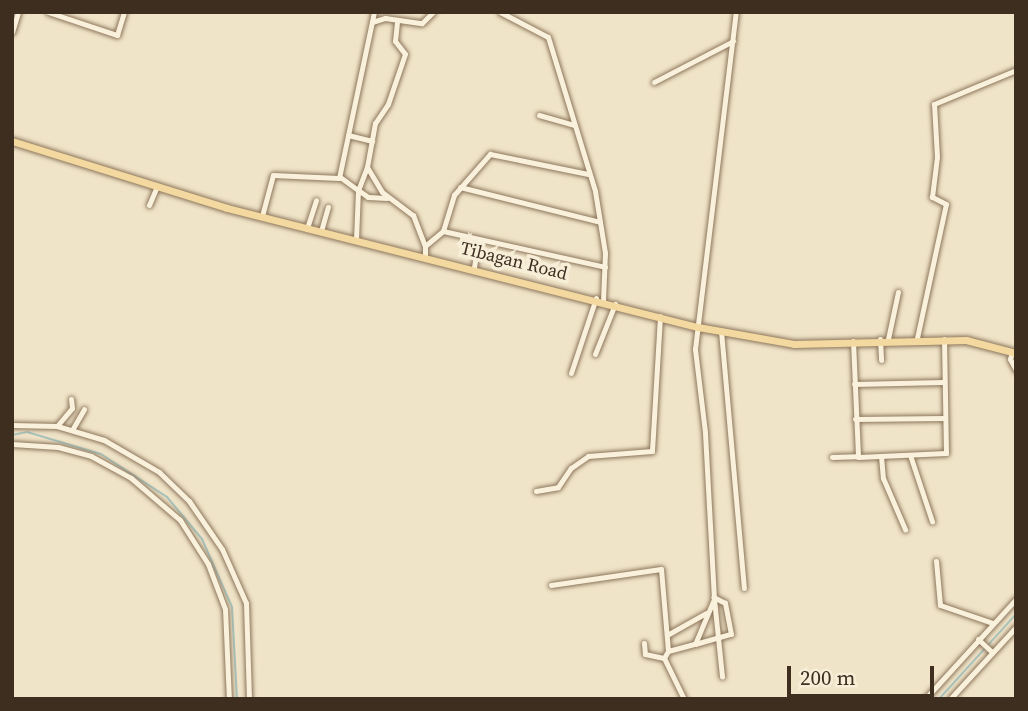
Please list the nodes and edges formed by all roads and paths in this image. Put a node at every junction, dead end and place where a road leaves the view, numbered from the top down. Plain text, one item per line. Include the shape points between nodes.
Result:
1 (18, 12) edge
2 (48, 12) edge
3 (74, 12) edge
4 (124, 12) edge
5 (374, 12) edge
6 (432, 12) edge
7 (500, 12) edge
8 (736, 12) edge
9 (72, 20) junction
10 (372, 22) junction
11 (397, 22) junction
12 (14, 23) edge
13 (12, 32) edge
14 (733, 41) junction
15 (1016, 70) edge
16 (654, 82) dead end
17 (539, 115) dead end
18 (574, 125) junction
19 (348, 135) junction
20 (12, 141) edge
21 (372, 141) junction
22 (368, 167) junction
23 (587, 174) junction
24 (340, 177) junction
25 (157, 186) junction
26 (460, 187) junction
27 (358, 190) junction
28 (390, 199) junction
29 (316, 200) dead end
30 (149, 205) dead end
31 (328, 207) dead end
32 (262, 216) junction
33 (600, 222) junction
34 (307, 228) junction
35 (321, 231) junction
36 (443, 231) junction
37 (479, 239) junction
38 (356, 240) junction
39 (425, 246) junction
40 (425, 256) junction
41 (474, 267) junction
42 (605, 267) junction
43 (898, 292) dead end
44 (600, 299) junction
45 (615, 304) junction
46 (660, 316) junction
47 (698, 327) junction
48 (722, 331) junction
49 (918, 338) junction
50 (884, 339) junction
51 (944, 339) junction
52 (853, 341) junction
53 (1014, 353) edge
54 (595, 354) dead end
55 (881, 360) dead end
56 (1016, 370) edge
57 (571, 373) dead end
58 (943, 382) junction
59 (854, 384) junction
60 (71, 399) dead end
61 (84, 409) dead end
62 (945, 418) junction
63 (855, 419) junction
64 (12, 425) edge
65 (57, 426) junction
66 (72, 430) junction
67 (12, 444) edge
68 (911, 455) junction
69 (856, 456) junction
70 (881, 456) junction
71 (832, 457) dead end
72 (536, 491) dead end
73 (932, 521) dead end
74 (905, 529) dead end
75 (936, 561) dead end
76 (551, 584) dead end
77 (744, 588) dead end
78 (713, 598) junction
79 (1016, 599) edge
80 (709, 611) junction
81 (993, 623) junction
82 (1016, 627) edge
83 (667, 635) junction
84 (720, 638) junction
85 (979, 640) junction
86 (644, 643) dead end
87 (695, 644) junction
88 (668, 651) junction
89 (990, 651) junction
90 (664, 658) junction
91 (722, 677) dead end
92 (229, 699) edge
93 (249, 699) edge
94 (684, 699) edge
95 (925, 699) edge
96 (950, 699) edge

1 - 12 street
2 - 9 street
3 - 9 street
4 - 9 street via 117,34
5 - 10 street
6 - 11 street via 422,23
7 - 18 street via 547,36
8 - 14 street
10 - 11 street via 385,18
10 - 19 street
11 - 21 street via 395,41 405,54 388,104 375,123
12 - 13 street
14 - 16 street
14 - 47 street
15 - 49 street via 934,104 937,157 932,197 946,205
17 - 18 street
18 - 23 street
19 - 21 street
19 - 24 street
20 - 25 main road, Tibagan Road
21 - 22 street
22 - 27 street
22 - 28 street via 376,185
23 - 26 street via 492,153
23 - 33 street
24 - 27 street
24 - 32 street via 273,175
25 - 30 street
25 - 32 main road, Tibagan Road
26 - 33 street
26 - 36 street via 451,200
27 - 28 street via 368,197
27 - 38 street
28 - 39 street via 413,215
29 - 34 street
31 - 35 street
32 - 34 main road, Tibagan Road
33 - 42 street
34 - 35 main road, Tibagan Road
35 - 38 main road, Tibagan Road
36 - 37 street
36 - 39 street
37 - 41 street
37 - 42 street
38 - 40 main road, Tibagan Road
39 - 40 street
40 - 41 main road, Tibagan Road
41 - 44 main road, Tibagan Road
42 - 44 street
43 - 50 street
44 - 45 main road, Tibagan Road
44 - 57 street
45 - 46 main road, Tibagan Road
45 - 54 street
46 - 47 main road, Tibagan Road
46 - 72 street via 652,451 588,456 571,468 558,486
47 - 48 main road, Tibagan Road
47 - 78 street via 696,357 705,432
48 - 52 main road, Tibagan Road via 796,344
48 - 77 street
49 - 50 main road, Tibagan Road
49 - 51 main road, Tibagan Road
50 - 52 main road, Tibagan Road
50 - 55 street
51 - 53 main road, Tibagan Road
51 - 58 street
52 - 59 street
53 - 56 street via 1010,359
58 - 59 street
58 - 62 street
59 - 63 street
60 - 65 street via 72,408
61 - 66 street
62 - 63 street
62 - 68 street via 946,453
63 - 69 street
64 - 65 street
65 - 66 street
66 - 93 street via 143,461 205,520 246,603
67 - 92 street via 58,447 91,456 131,478 180,520 208,565 225,609
68 - 70 street
68 - 73 street
69 - 70 street
69 - 71 street
70 - 74 street via 883,478
75 - 81 street via 940,605
76 - 83 street via 660,568
78 - 80 street
78 - 84 street
78 - 84 street via 725,603 731,632
79 - 81 street
80 - 83 street
80 - 87 street
81 - 85 street
82 - 89 street
83 - 88 street
84 - 87 street
84 - 91 street
85 - 89 street
85 - 95 street
86 - 90 street via 645,654
87 - 88 street
88 - 90 street
89 - 96 street
90 - 94 street

